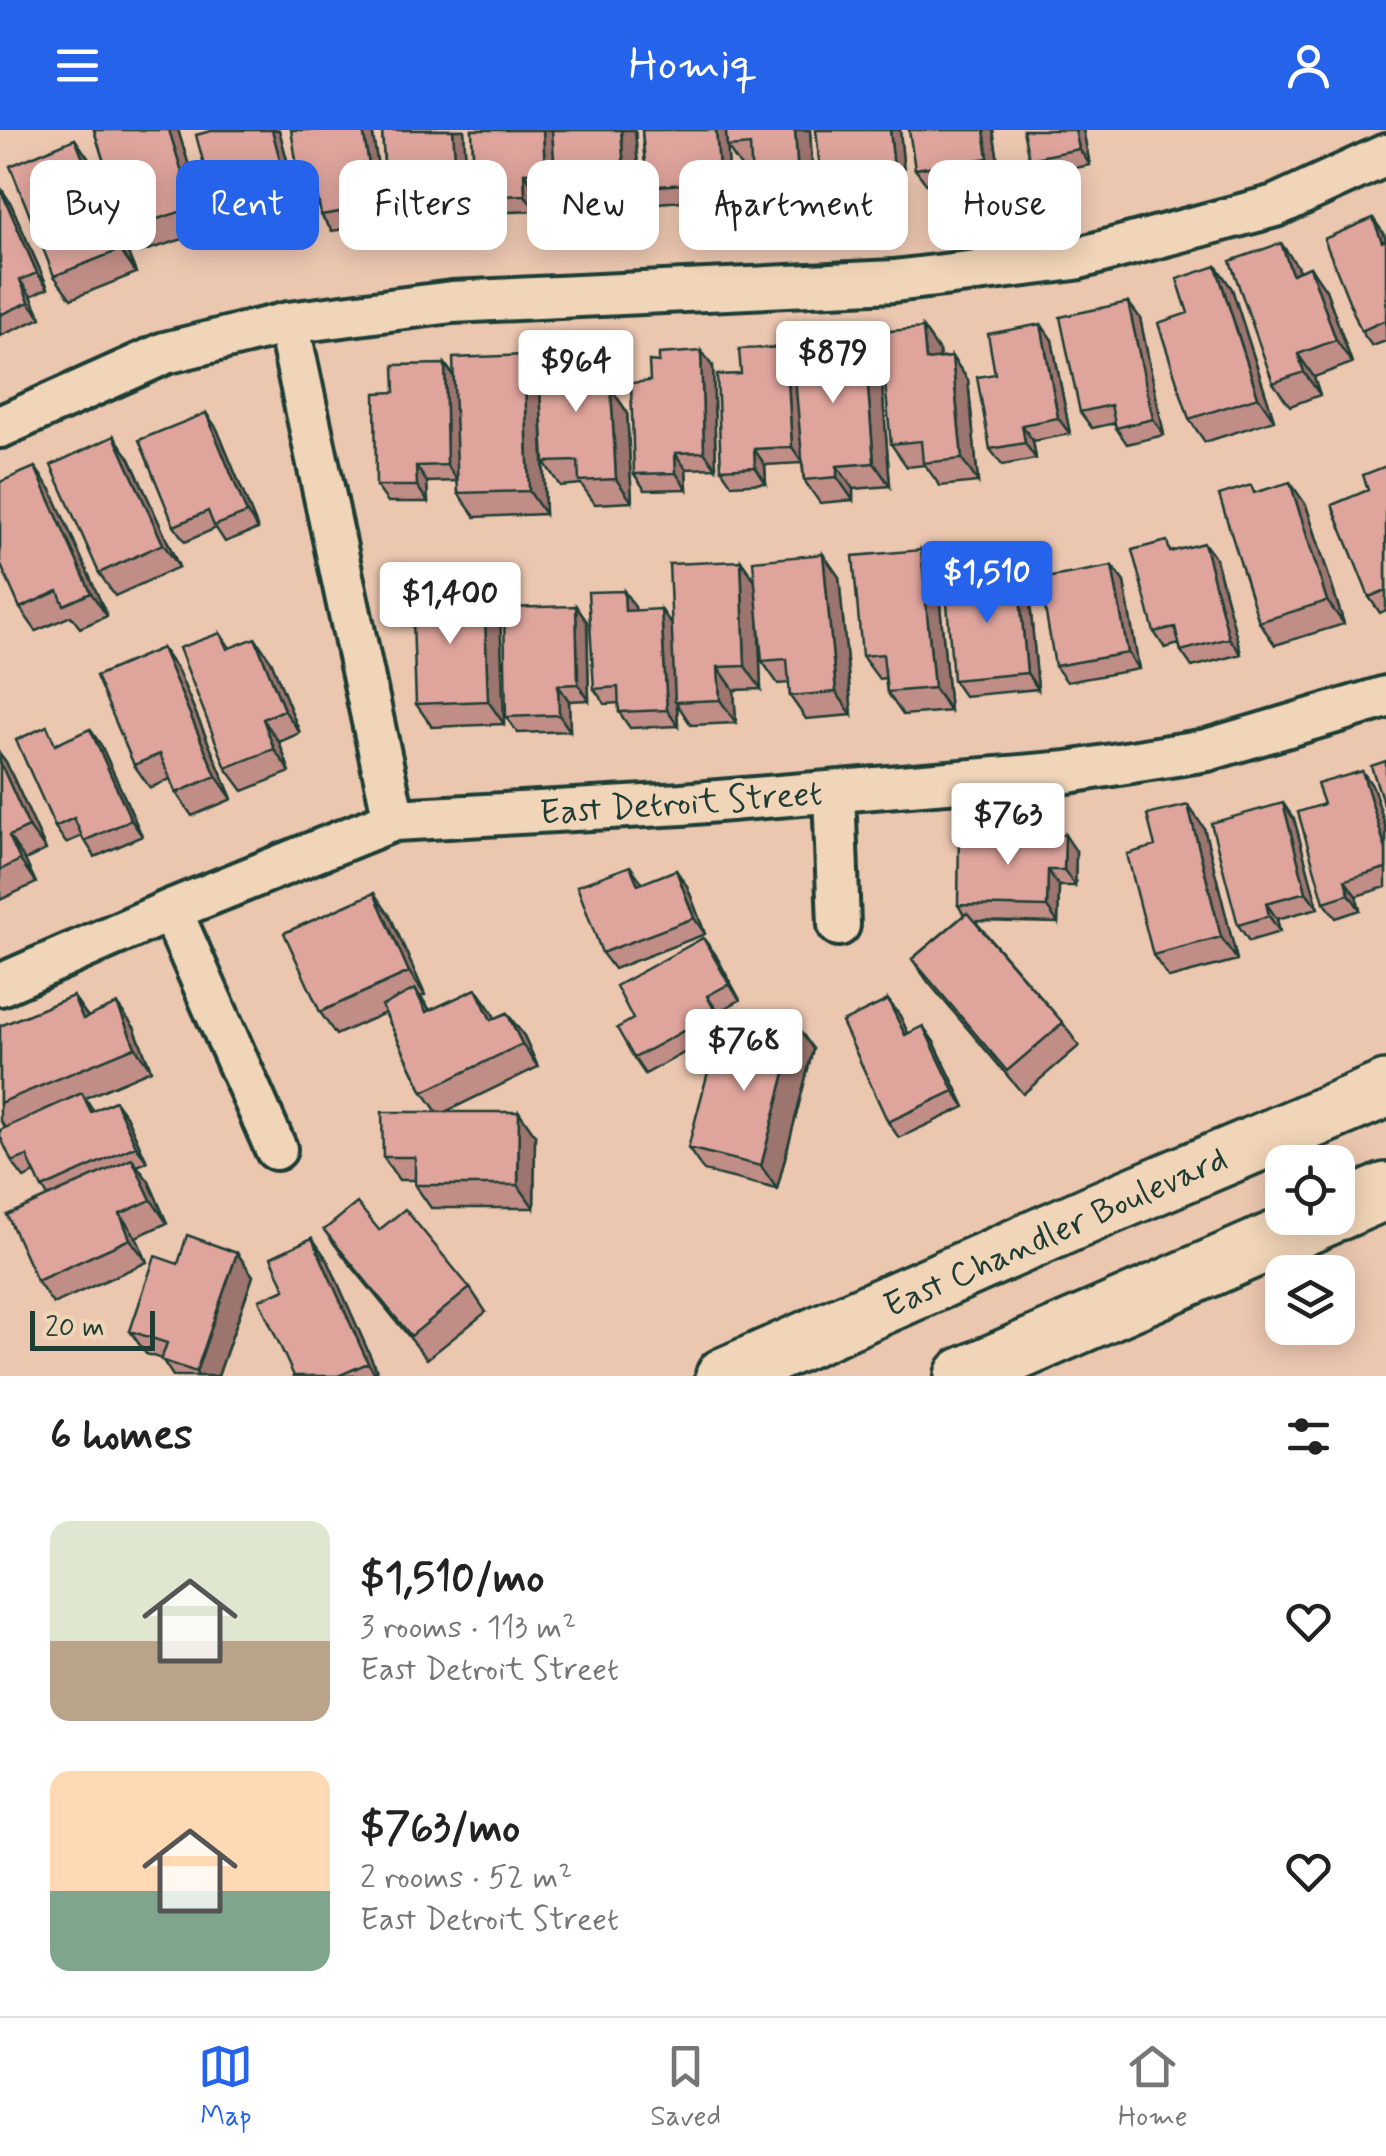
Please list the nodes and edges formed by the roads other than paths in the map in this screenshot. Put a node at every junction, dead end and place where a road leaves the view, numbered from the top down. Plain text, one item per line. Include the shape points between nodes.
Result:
1 (1386, 155) edge
2 (288, 323) junction
3 (0, 427) edge
4 (1386, 697) edge
5 (834, 792) junction
6 (394, 820) junction
7 (171, 910) junction
8 (838, 926) dead end
9 (0, 985) edge
10 (1386, 1088) edge
11 (276, 1149) dead end
12 (1386, 1191) edge
13 (1355, 1205) edge
14 (1286, 1235) edge
15 (724, 1376) edge
16 (963, 1376) edge

1 - 2 street via 1274,206 1075,259 894,281 452,302
2 - 3 street via 165,354
2 - 6 street
4 - 5 street, East Detroit Street via 1207,750 1068,772
5 - 6 street, East Detroit Street
5 - 8 street
6 - 7 street, East Detroit Street
7 - 9 street, East Detroit Street
7 - 11 street
10 - 15 main road, East Chandler Boulevard
12 - 13 main road
14 - 16 main road

